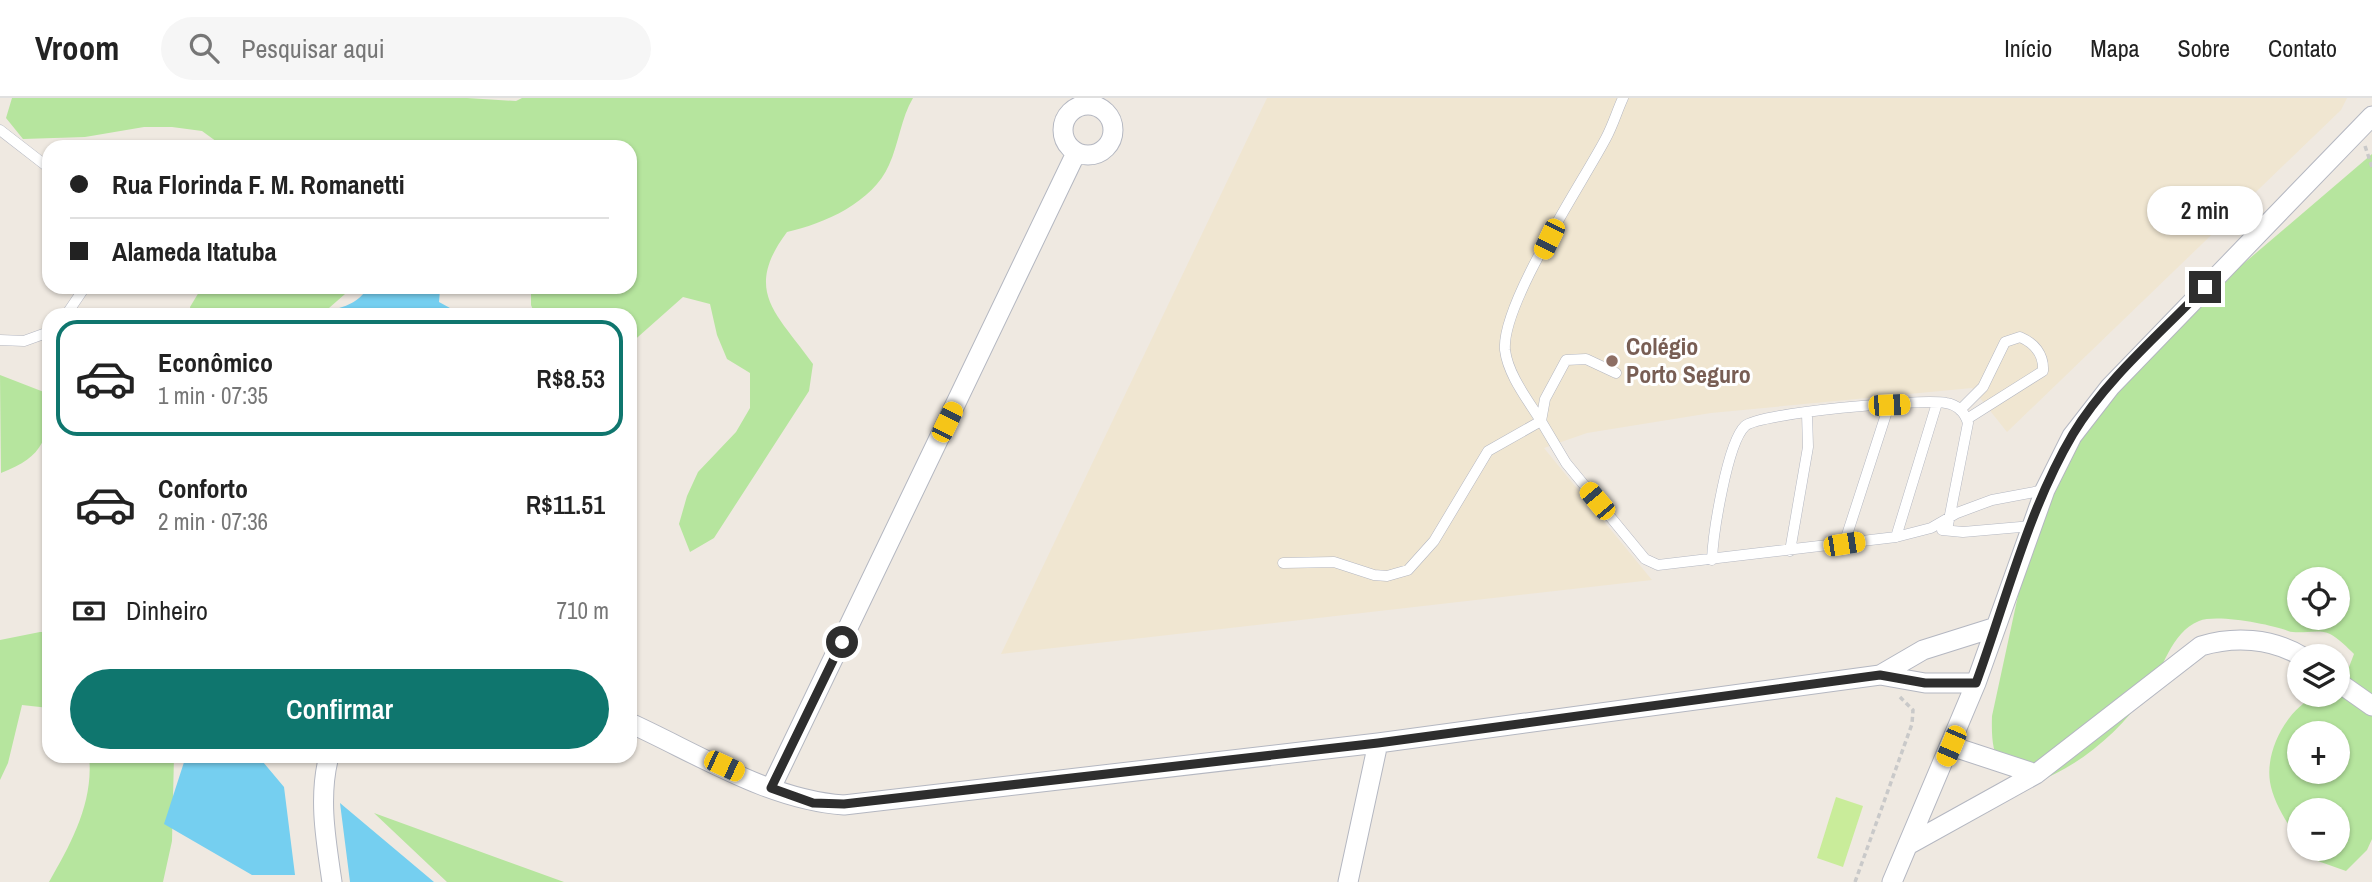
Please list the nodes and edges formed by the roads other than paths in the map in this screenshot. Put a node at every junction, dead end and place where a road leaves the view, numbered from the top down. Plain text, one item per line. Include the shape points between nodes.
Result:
1 (1623, 98) edge
2 (2372, 116) edge
3 (0, 130) edge
4 (1076, 153) dead end
5 (42, 163) edge
6 (42, 335) edge
7 (0, 340) edge
8 (1616, 373) dead end
9 (1937, 403) junction
10 (1889, 405) junction
11 (1807, 413) junction
12 (1964, 415) junction
13 (1541, 421) junction
14 (2045, 490) junction
15 (1949, 517) junction
16 (2032, 526) junction
17 (1931, 528) junction
18 (1947, 530) junction
19 (1896, 537) junction
20 (1844, 544) junction
21 (1790, 551) junction
22 (1712, 560) junction
23 (1283, 563) dead end
24 (1996, 627) junction
25 (2287, 650) edge
26 (1880, 675) junction
27 (1976, 683) junction
28 (2350, 690) edge
29 (2372, 706) edge
30 (637, 726) edge
31 (1378, 743) junction
32 (1951, 746) junction
33 (328, 763) edge
34 (2036, 774) junction
35 (771, 788) junction
36 (1908, 845) junction
37 (1352, 881) edge
38 (332, 882) edge
39 (1892, 882) edge

1 - 13 lane via 1606,138 1569,198 1505,338 1508,364
2 - 14 street via 2110,387 2072,436
3 - 5 lane
4 - 35 street
6 - 7 lane via 24,341
8 - 13 lane via 1586,359 1566,360 1545,399
9 - 10 lane
9 - 12 lane via 1946,403
9 - 19 lane
10 - 11 lane
10 - 20 lane
11 - 21 lane via 1808,447
11 - 22 lane via 1755,420 1738,435
12 - 12 lane via 2043,371 2032,342 2020,337 2006,342
12 - 15 lane
13 - 22 lane via 1566,463 1645,559 1665,566
13 - 23 lane via 1488,451 1434,541 1408,570 1387,576 1334,562
14 - 15 lane via 1992,500
14 - 16 street
15 - 17 lane
15 - 18 lane
16 - 18 lane
16 - 24 street
17 - 18 lane
17 - 19 lane
19 - 20 lane
20 - 21 lane
21 - 22 lane
24 - 26 street via 1923,650
24 - 27 street
25 - 34 street via 2245,639 2202,646
26 - 27 street via 1925,683
26 - 31 street
27 - 32 street
28 - 29 street
30 - 35 street
31 - 35 street via 844,804 813,803
31 - 37 street
32 - 34 street
32 - 36 street
33 - 38 street via 324,827
34 - 36 street
36 - 39 street

